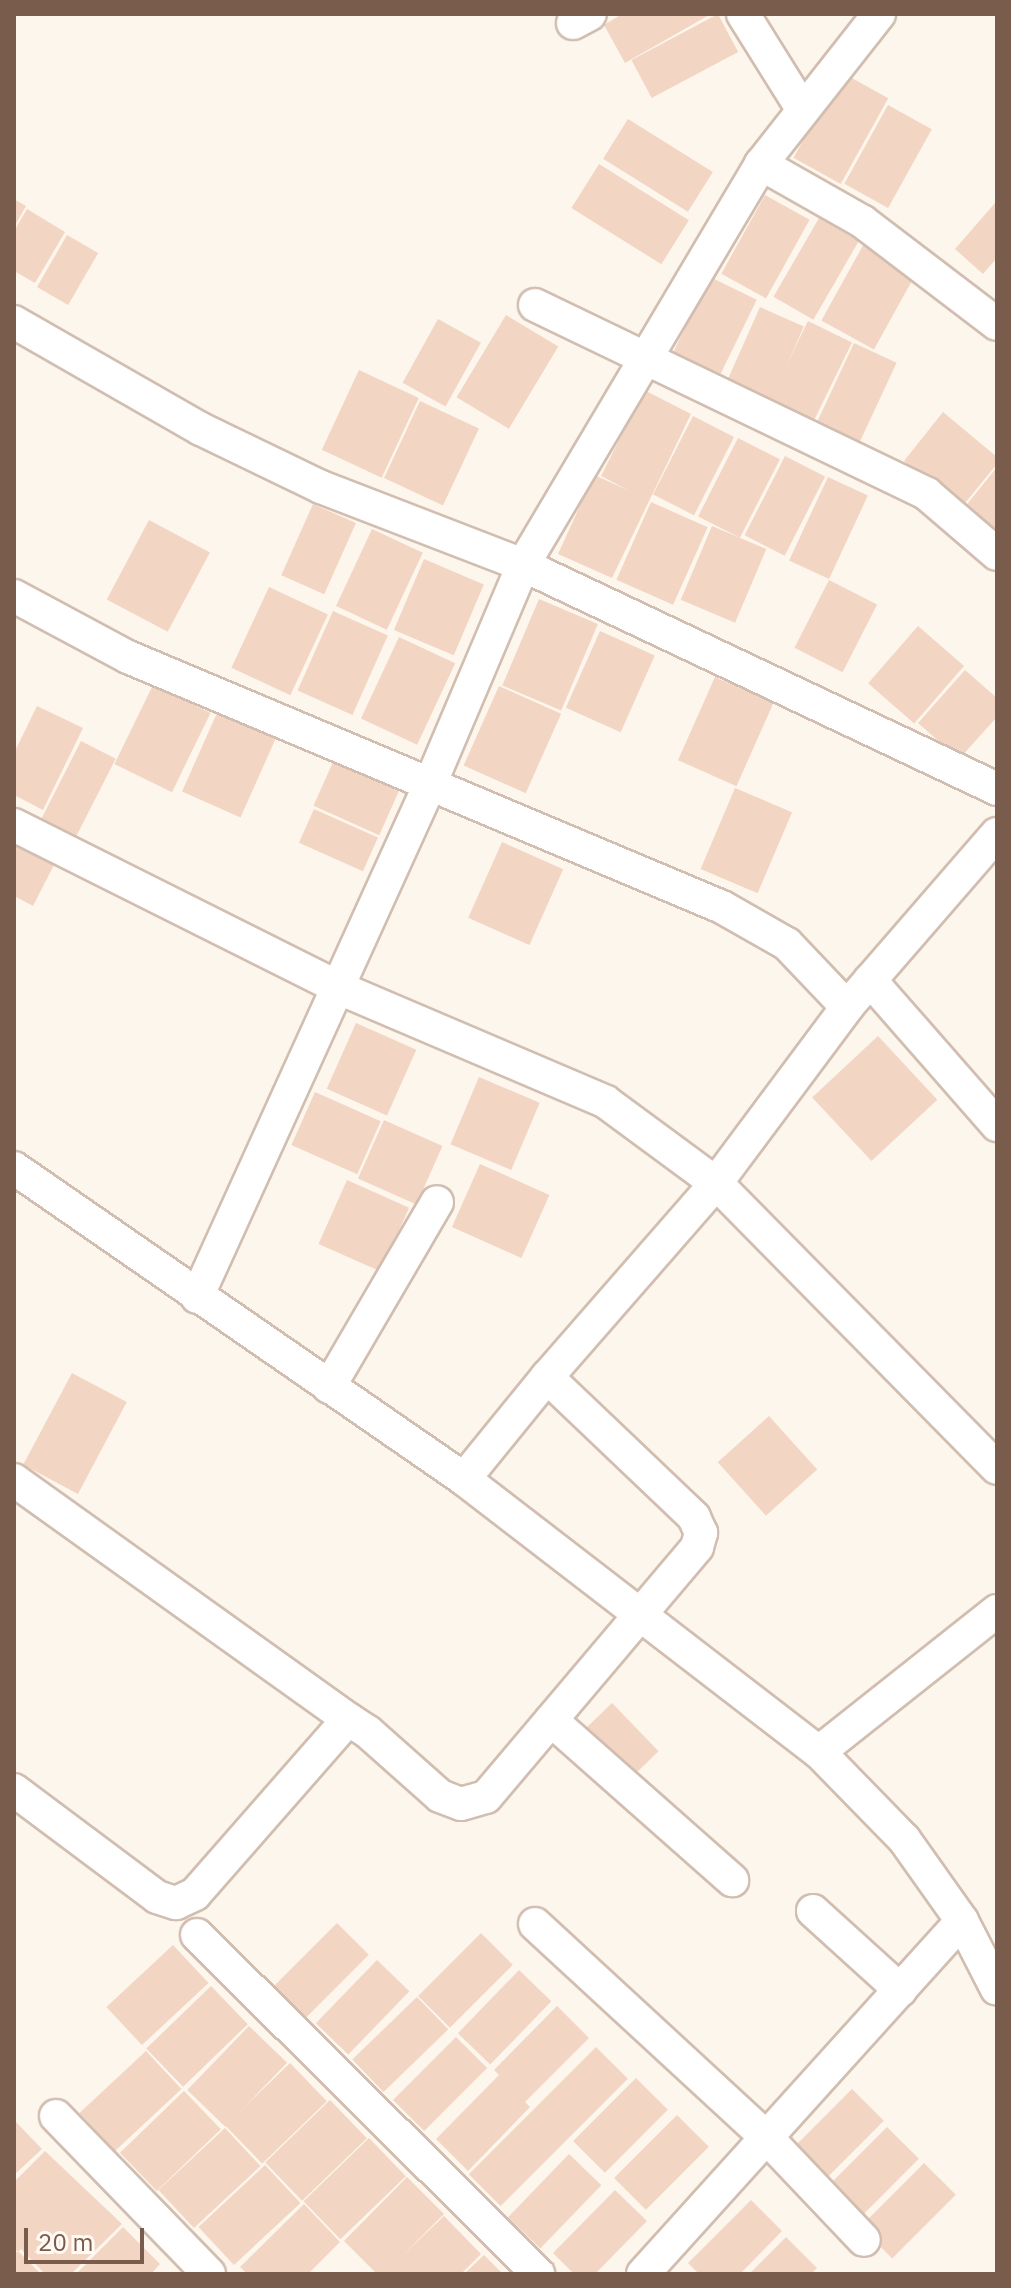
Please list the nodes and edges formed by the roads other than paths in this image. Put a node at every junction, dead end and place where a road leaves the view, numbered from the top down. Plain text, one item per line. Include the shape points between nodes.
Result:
1 (743, 14) edge
2 (879, 14) edge
3 (803, 110) junction
4 (761, 164) junction
5 (535, 305) dead end
6 (14, 322) edge
7 (997, 324) edge
8 (644, 356) junction
9 (997, 554) edge
10 (523, 565) junction
11 (14, 596) edge
12 (431, 782) junction
13 (997, 789) edge
14 (14, 825) edge
15 (997, 834) edge
16 (870, 980) junction
17 (339, 988) junction
18 (847, 1007) junction
19 (997, 1125) edge
20 (14, 1168) edge
21 (716, 1183) junction
22 (437, 1202) dead end
23 (197, 1297) junction
24 (547, 1377) junction
25 (329, 1387) junction
26 (997, 1468) edge
27 (464, 1479) junction
28 (14, 1480) edge
29 (997, 1611) edge
30 (641, 1615) junction
31 (348, 1719) junction
32 (551, 1720) junction
33 (819, 1752) junction
34 (14, 1790) edge
35 (732, 1880) dead end
36 (813, 1911) dead end
37 (962, 1921) junction
38 (535, 1924) dead end
39 (197, 1935) dead end
40 (997, 1989) edge
41 (900, 1990) junction
42 (56, 2116) dead end
43 (768, 2139) junction
44 (864, 2240) dead end
45 (209, 2274) edge
46 (538, 2274) edge
47 (643, 2274) edge

1 - 3 street
2 - 3 street
3 - 4 street
4 - 7 street via 863,222
4 - 8 street
5 - 8 street
6 - 10 street via 201,429 321,487
8 - 9 street via 927,494
8 - 10 street
10 - 12 street
10 - 13 street
11 - 12 street via 128,657
12 - 17 street
12 - 18 street via 722,907 787,944
14 - 17 street
15 - 16 street
16 - 18 street
16 - 19 street
17 - 21 street via 606,1102
17 - 23 street
18 - 21 street
20 - 23 street
21 - 24 street
21 - 26 street
22 - 25 street
23 - 25 street
24 - 27 street
24 - 30 street via 694,1517 701,1533 697,1547
25 - 27 street
27 - 30 street
28 - 31 street
29 - 33 street
30 - 32 street
30 - 33 street
31 - 32 street via 440,1796 461,1804 486,1797
31 - 34 street via 195,1894 176,1903 157,1897
32 - 35 street
33 - 37 street via 904,1839
36 - 41 street
37 - 40 street
37 - 41 street
38 - 43 street
39 - 46 street
41 - 43 street
42 - 45 street
43 - 44 street
43 - 47 street

